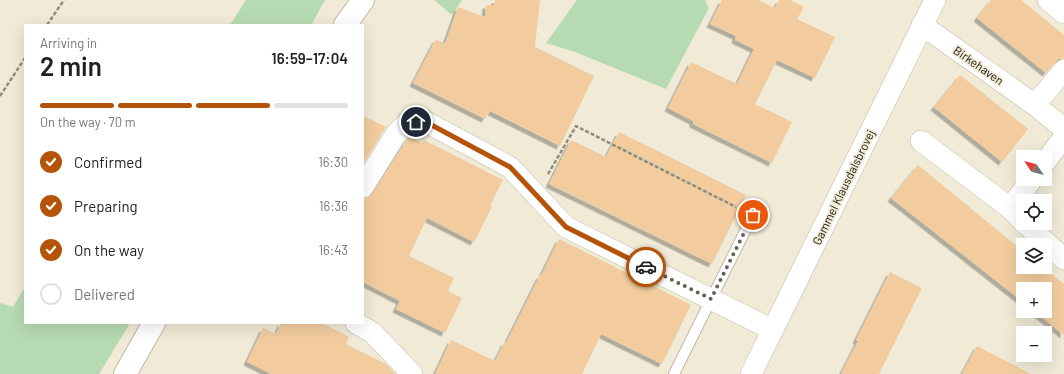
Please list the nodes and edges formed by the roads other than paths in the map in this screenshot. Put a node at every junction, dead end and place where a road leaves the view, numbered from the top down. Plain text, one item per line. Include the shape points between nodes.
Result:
1 (350, 0) edge
2 (363, 0) edge
3 (935, 0) edge
4 (1048, 0) edge
5 (1064, 13) edge
6 (339, 24) edge
7 (347, 24) edge
8 (922, 25) junction
9 (1064, 70) edge
10 (1036, 105) junction
11 (1064, 129) edge
12 (1064, 137) edge
13 (920, 141) dead end
14 (1052, 153) edge
15 (364, 185) edge
16 (1016, 214) edge
17 (753, 215) road end
18 (1033, 230) edge
19 (1064, 259) edge
20 (711, 299) junction
21 (153, 324) edge
22 (358, 324) edge
23 (773, 330) junction
24 (125, 374) edge
25 (412, 374) edge
26 (674, 374) edge
27 (751, 374) edge

1 - 6 street
2 - 7 street
3 - 8 street, Gammel Klausdalsbrovej
4 - 5 street
8 - 10 street, Birkehaven
8 - 23 street, Gammel Klausdalsbrovej
9 - 10 street
10 - 11 street, Birkehaven
12 - 14 street
13 - 16 street
15 - 20 street via 396,134 407,123 424,121 510,167 566,227
17 - 20 lane
18 - 19 street
20 - 23 street
20 - 26 lane
21 - 24 street
22 - 25 street via 373,333
23 - 27 street, Gammel Klausdalsbrovej

